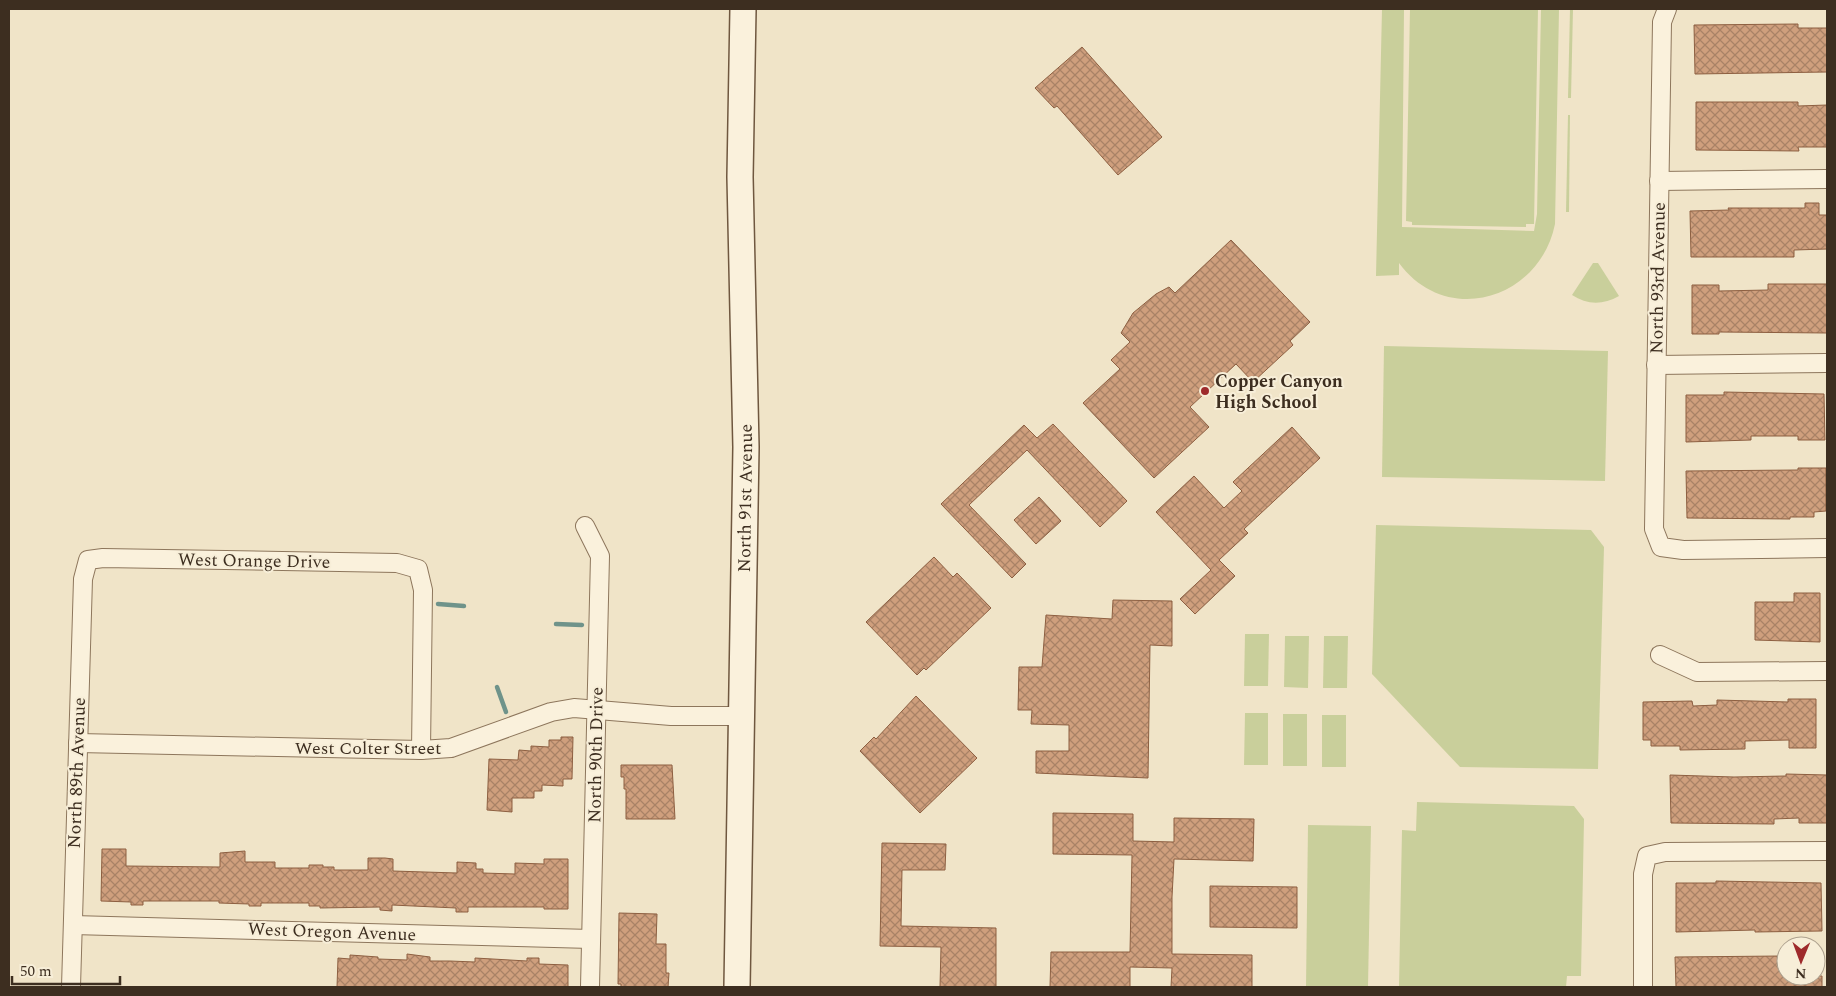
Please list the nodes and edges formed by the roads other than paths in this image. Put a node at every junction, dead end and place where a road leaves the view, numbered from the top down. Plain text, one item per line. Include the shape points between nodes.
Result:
1 (743, 9) edge
2 (1667, 9) edge
3 (1827, 179) edge
4 (1659, 181) junction
5 (1827, 363) edge
6 (1656, 365) junction
7 (585, 526) dead end
8 (1827, 548) edge
9 (88, 560) joint
10 (1660, 655) dead end
11 (1827, 671) edge
12 (597, 709) junction
13 (741, 716) junction
14 (78, 742) junction
15 (421, 750) junction
16 (1827, 851) edge
17 (73, 925) junction
18 (591, 939) junction
19 (71, 987) edge
20 (590, 987) edge
21 (737, 987) edge
22 (1642, 987) edge

1 - 13 main road, North 91st Avenue via 740,177 746,447
2 - 4 street, North 93rd Avenue via 1662,22
3 - 4 street
4 - 6 street, North 93rd Avenue
5 - 6 street
6 - 8 street, North 93rd Avenue via 1654,529 1661,547 1683,550
7 - 12 street, North 90th Drive via 600,556
9 - 14 street, North 89th Avenue via 83,579
9 - 15 street, West Orange Drive via 397,563 418,569 423,590
10 - 11 street via 1697,672
12 - 13 street, West Colter Street via 671,716
12 - 15 street, West Colter Street via 551,712 451,748
12 - 18 street, North 90th Drive
13 - 21 main road, North 91st Avenue
14 - 15 street, West Colter Street
14 - 17 street, North 89th Avenue
16 - 22 street via 1665,852 1647,856 1643,874
17 - 18 street, West Oregon Avenue
17 - 19 street, North 89th Avenue
18 - 20 street, North 90th Drive

